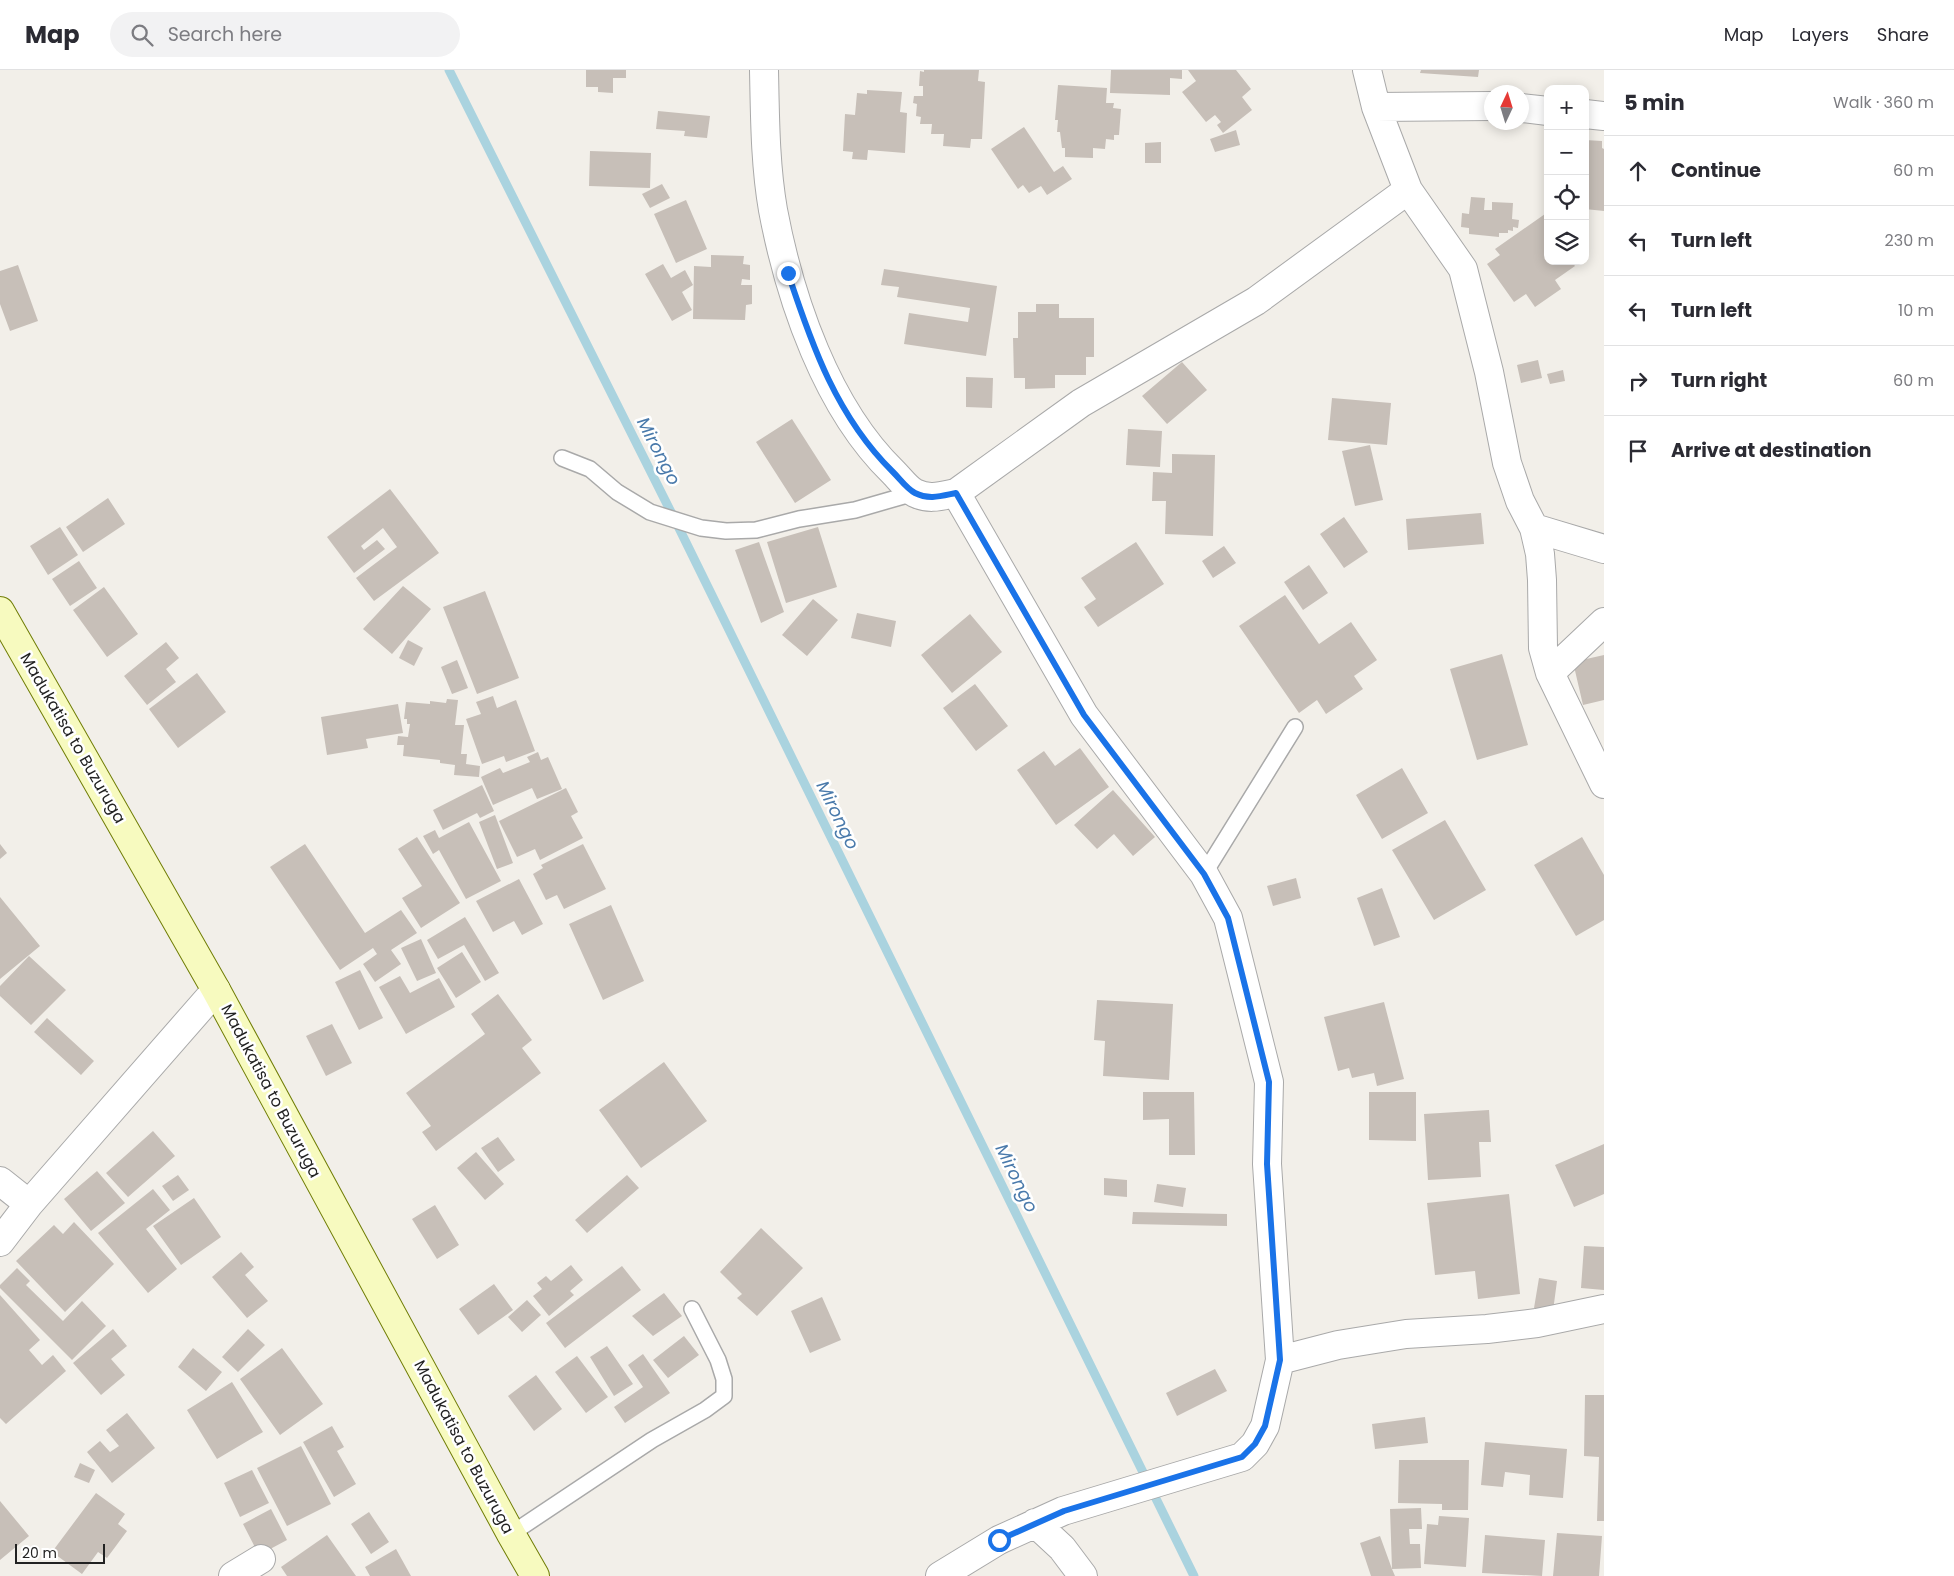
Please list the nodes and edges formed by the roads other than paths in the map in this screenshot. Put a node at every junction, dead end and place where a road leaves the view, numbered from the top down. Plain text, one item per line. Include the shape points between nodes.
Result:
1 (764, 70) edge
2 (1367, 70) edge
3 (1484, 106) edge
4 (1376, 107) junction
5 (1529, 109) edge
6 (1544, 111) edge
7 (1589, 114) edge
8 (1604, 116) edge
9 (1408, 190) junction
10 (562, 458) dead end
11 (914, 493) junction
12 (956, 493) junction
13 (1534, 528) junction
14 (1604, 549) edge
15 (0, 610) edge
16 (1604, 622) edge
17 (1550, 673) junction
18 (1295, 727) dead end
19 (1604, 784) edge
20 (1204, 874) junction
21 (216, 990) junction
22 (0, 1181) edge
23 (28, 1204) junction
24 (0, 1242) edge
25 (692, 1309) dead end
26 (1604, 1309) edge
27 (1280, 1360) junction
28 (1035, 1523) junction
29 (511, 1534) junction
30 (261, 1560) dead end
31 (233, 1576) edge
32 (535, 1576) edge
33 (940, 1576) edge
34 (1083, 1576) edge

1 - 11 street via 766,154 773,210 788,273 810,341 842,407 878,457
2 - 4 street
3 - 4 street
4 - 9 street
5 - 6 street
7 - 8 street
9 - 12 street via 1256,301 1081,404
9 - 13 street via 1462,269 1489,372 1507,463 1520,501
10 - 11 lane via 590,469 617,492 650,512 701,528 726,531 756,530 855,510
11 - 12 street via 931,498
12 - 20 street via 1084,715
13 - 14 street
13 - 17 street via 1542,580 1543,648
15 - 21 main road, Madukatisa to Buzuruga
16 - 17 street
17 - 19 street
18 - 20 lane
20 - 27 street via 1228,918 1269,1082 1267,1164
21 - 23 street
21 - 29 main road, Madukatisa to Buzuruga
22 - 23 street
23 - 24 street
25 - 29 lane via 718,1360 724,1379 724,1396
26 - 27 street via 1537,1323 1406,1334 1338,1345
27 - 28 street via 1265,1426 1255,1444 1242,1457 1064,1511
28 - 33 street via 999,1540
28 - 34 street via 1062,1548
29 - 32 main road, Madukatisa to Buzuruga
30 - 31 street

